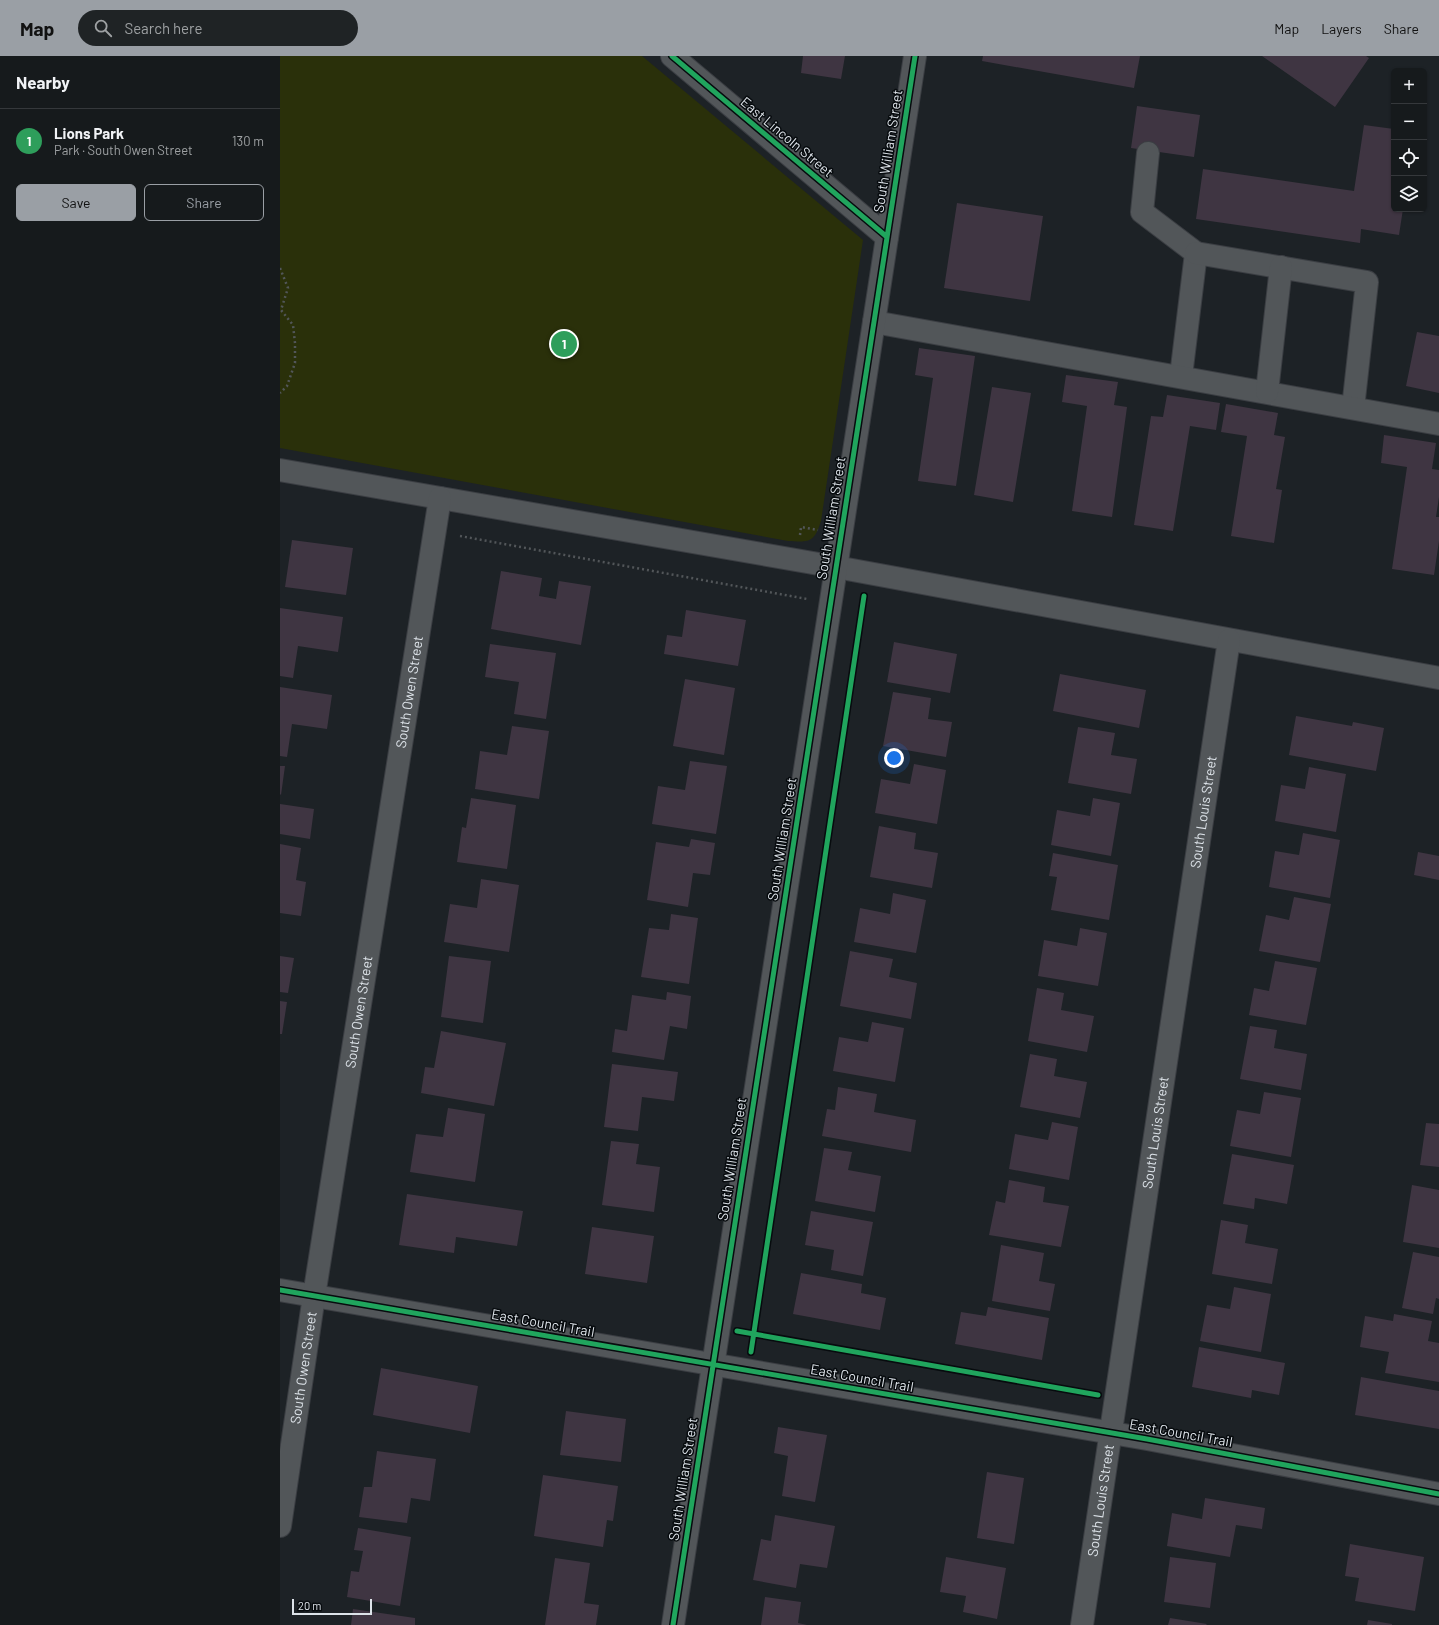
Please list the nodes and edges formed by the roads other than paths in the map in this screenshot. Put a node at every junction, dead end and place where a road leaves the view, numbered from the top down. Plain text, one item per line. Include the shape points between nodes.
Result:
1 (672, 56) edge
2 (914, 56) edge
3 (1148, 153) dead end
4 (887, 237) junction
5 (1196, 253) junction
6 (1281, 267) junction
7 (874, 322) junction
8 (1181, 376) junction
9 (1267, 392) junction
10 (1353, 408) junction
11 (1439, 424) edge
12 (280, 470) edge
13 (440, 498) junction
14 (836, 566) junction
15 (1229, 640) junction
16 (1439, 678) edge
17 (280, 1290) edge
18 (314, 1296) junction
19 (713, 1364) junction
20 (1110, 1433) junction
21 (1439, 1494) edge
22 (280, 1526) edge
23 (673, 1625) edge
24 (1082, 1625) edge

1 - 4 street, East Lincoln Street
2 - 4 street, South William Street
3 - 5 street via 1142,212
4 - 7 street, South William Street
5 - 6 street
5 - 8 street
6 - 9 street
6 - 10 street via 1367,282
7 - 8 street
7 - 14 street, South William Street
8 - 9 street
9 - 10 street
10 - 11 street
12 - 13 street
13 - 14 street
13 - 18 street, South Owen Street
14 - 15 street
14 - 19 street, South William Street
15 - 16 street
15 - 20 street, South Louis Street
17 - 18 street, East Council Trail
18 - 19 street, East Council Trail
18 - 22 street, South Owen Street
19 - 20 street, East Council Trail
19 - 23 street, South William Street
20 - 21 street, East Council Trail
20 - 24 street, South Louis Street

